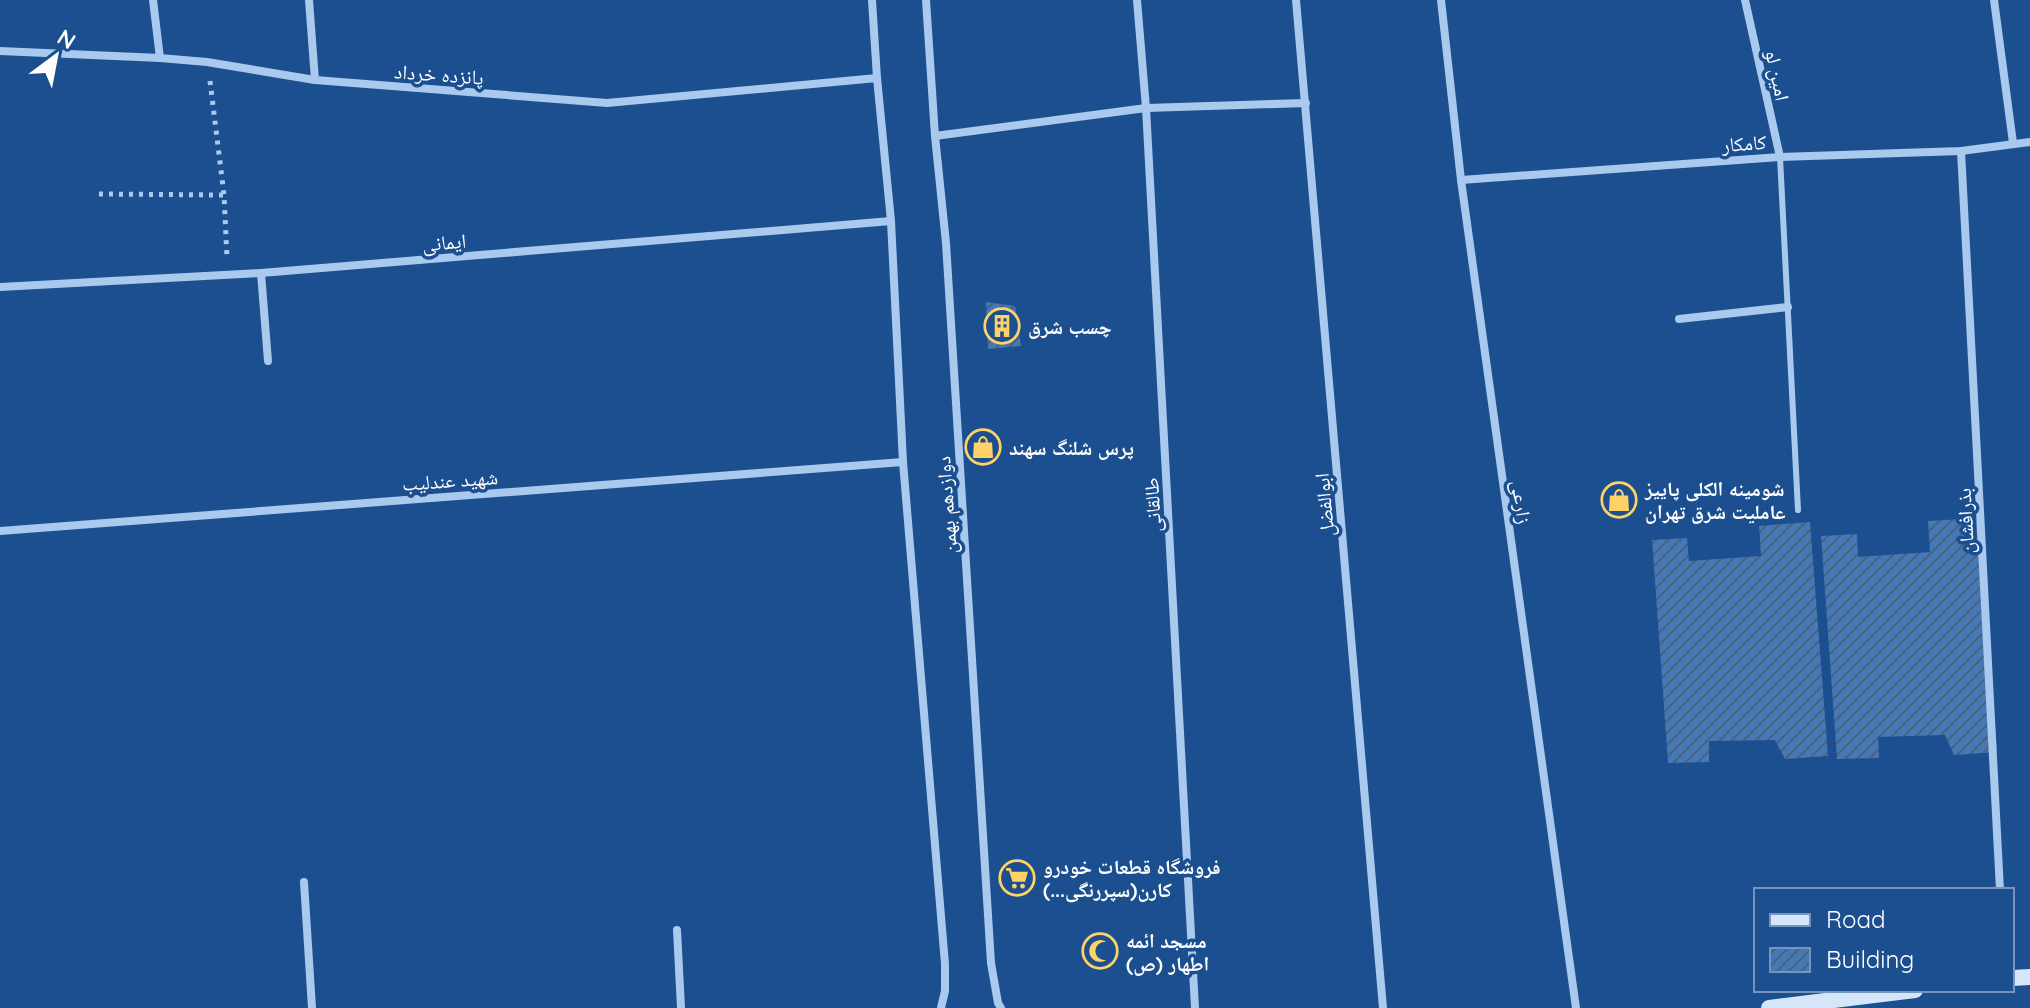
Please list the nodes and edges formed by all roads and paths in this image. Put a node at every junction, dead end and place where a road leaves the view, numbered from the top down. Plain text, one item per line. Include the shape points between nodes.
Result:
1 (153, 0) edge
2 (309, 0) edge
3 (872, 0) edge
4 (926, 0) edge
5 (1137, 0) edge
6 (1296, 0) edge
7 (1441, 0) edge
8 (1745, 0) edge
9 (1994, 0) edge
10 (0, 51) edge
11 (160, 58) junction
12 (207, 62) junction
13 (877, 78) junction
14 (315, 80) junction
15 (1306, 103) junction
16 (1146, 108) junction
17 (935, 136) junction
18 (2030, 142) edge
19 (2013, 143) junction
20 (1961, 151) junction
21 (1780, 157) junction
22 (1461, 180) junction
23 (99, 194) dead end
24 (224, 195) junction
25 (891, 221) junction
26 (261, 273) junction
27 (227, 275) junction
28 (0, 287) edge
29 (1788, 307) junction
30 (1679, 319) dead end
31 (268, 361) dead end
32 (903, 462) junction
33 (1798, 510) dead end
34 (0, 531) edge
35 (304, 882) dead end
36 (2000, 888) edge
37 (677, 930) dead end
38 (1899, 992) edge
39 (312, 1008) edge
40 (681, 1008) edge
41 (941, 1008) edge
42 (1001, 1008) edge
43 (1195, 1008) edge
44 (1383, 1008) edge
45 (1576, 1008) edge
46 (1769, 1008) edge

1 - 11 street
2 - 14 street
3 - 13 street, دوازدهم بهمن
4 - 17 street, دوازدهم بهمن
5 - 16 street, طالقانی
6 - 15 street, ابوالفضل
7 - 22 street, زارعی
8 - 21 street, امین لو
9 - 19 street
10 - 11 street, پانزده خرداد
11 - 12 street, پانزده خرداد
12 - 14 street, پانزده خرداد
12 - 24 path
13 - 14 street, پانزده خرداد via 607,103
13 - 25 street, دوازدهم بهمن
15 - 16 street
15 - 44 street, ابوالفضل
16 - 17 street
16 - 43 street, طالقانی
17 - 42 street, دوازدهم بهمن via 991,963
18 - 19 street, کامکار
19 - 20 street, کامکار
20 - 21 street, کامکار
20 - 36 street, بذرافشان
21 - 22 street, کامکار
21 - 29 lane
22 - 45 street, زارعی
23 - 24 path
24 - 27 path
25 - 26 street, ایمانی
25 - 32 street, دوازدهم بهمن
26 - 27 street, ایمانی
26 - 31 street
27 - 28 street, ایمانی
29 - 30 street
29 - 33 lane
32 - 34 street, شهید عندلیب
32 - 41 street, دوازدهم بهمن via 945,964
35 - 39 street
37 - 40 street
38 - 46 main road

